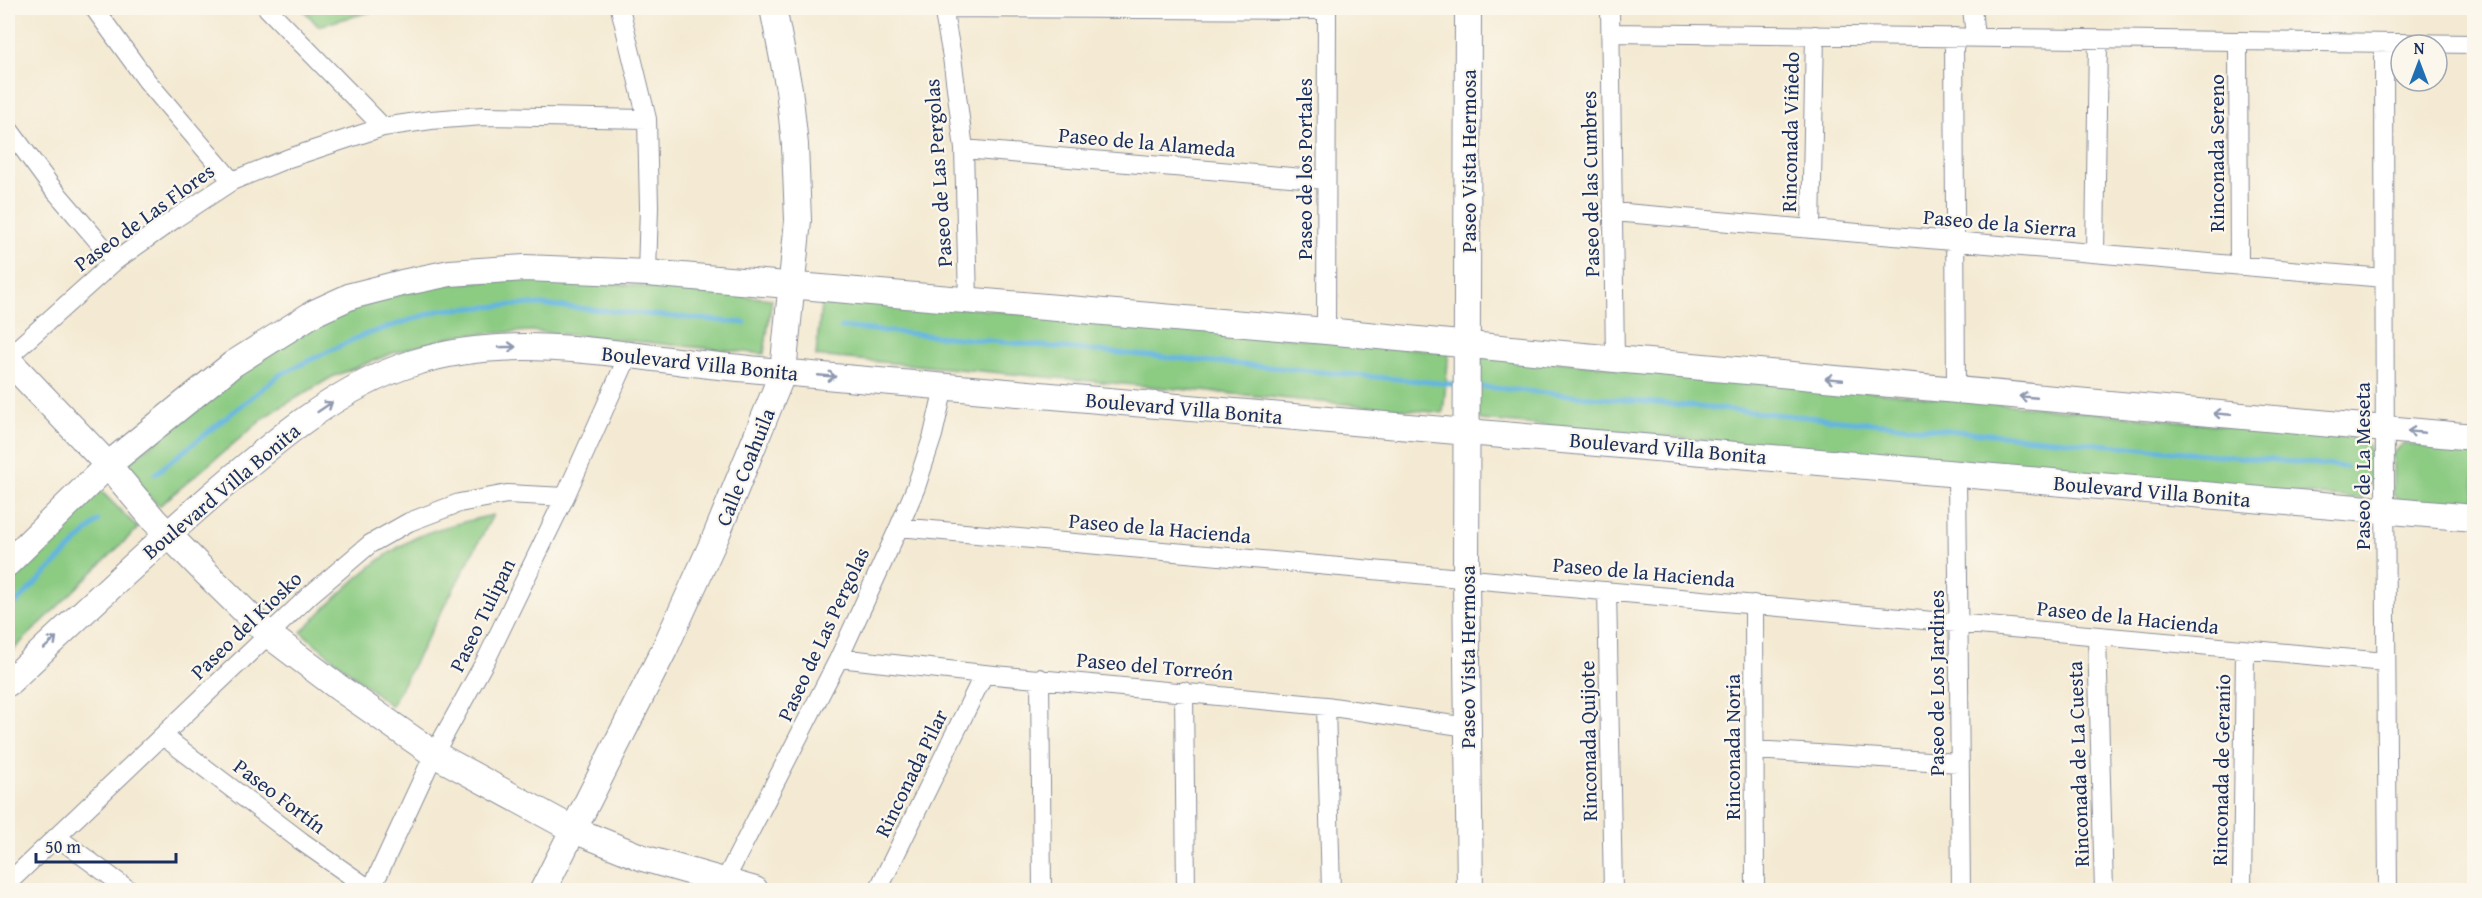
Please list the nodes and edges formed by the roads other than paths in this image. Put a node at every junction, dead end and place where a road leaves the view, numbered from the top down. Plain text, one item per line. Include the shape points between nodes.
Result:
1 (94, 8) edge
2 (267, 8) edge
3 (620, 8) edge
4 (772, 8) edge
5 (943, 8) edge
6 (1468, 8) edge
7 (1610, 8) edge
8 (1972, 8) edge
9 (1327, 9) edge
10 (1611, 33) junction
11 (1815, 35) junction
12 (1954, 37) junction
13 (1975, 37) junction
14 (2098, 39) junction
15 (2238, 41) junction
16 (2384, 43) junction
17 (2475, 44) edge
18 (647, 118) junction
19 (383, 127) junction
20 (8, 128) edge
21 (964, 149) junction
22 (1326, 180) junction
23 (232, 181) junction
24 (1613, 212) junction
25 (1811, 229) junction
26 (1955, 241) junction
27 (2095, 253) junction
28 (115, 261) junction
29 (2240, 266) junction
30 (647, 273) junction
31 (2384, 278) junction
32 (792, 291) junction
33 (968, 300) junction
34 (1326, 331) junction
35 (1468, 347) junction
36 (628, 356) junction
37 (8, 358) edge
38 (1615, 359) junction
39 (784, 366) junction
40 (944, 387) junction
41 (1956, 390) junction
42 (1467, 427) junction
43 (2385, 429) junction
44 (2475, 437) edge
45 (114, 473) junction
46 (1957, 474) junction
47 (565, 496) junction
48 (2383, 510) junction
49 (2475, 518) edge
50 (161, 527) junction
51 (899, 527) junction
52 (8, 562) edge
53 (1466, 578) junction
54 (1607, 591) junction
55 (1754, 604) junction
56 (1959, 622) junction
57 (269, 635) junction
58 (2097, 637) junction
59 (2245, 651) junction
60 (839, 658) junction
61 (2385, 662) junction
62 (984, 674) junction
63 (1040, 678) junction
64 (8, 683) edge
65 (1184, 691) junction
66 (1326, 705) junction
67 (1467, 727) junction
68 (163, 736) junction
69 (1754, 750) junction
70 (434, 754) junction
71 (1959, 763) junction
72 (574, 830) junction
73 (57, 837) junction
74 (8, 883) edge
75 (722, 886) edge
76 (371, 890) edge
77 (129, 891) edge
78 (543, 891) edge
79 (755, 891) edge
80 (878, 891) edge
81 (1042, 891) edge
82 (1186, 891) edge
83 (1330, 891) edge
84 (1470, 891) edge
85 (1613, 891) edge
86 (1755, 891) edge
87 (1961, 891) edge
88 (2104, 891) edge
89 (2242, 891) edge
90 (2388, 891) edge

1 - 23 street via 147,81
2 - 19 street
3 - 18 street
4 - 32 street, Calle Coahuila via 789,89 795,145 798,220
5 - 9 street
5 - 21 street, Paseo de Las Pergolas
6 - 35 street, Paseo Vista Hermosa
7 - 10 street, Paseo de las Cumbres
8 - 13 street
9 - 22 street, Paseo de los Portales
10 - 11 street
10 - 24 street, Paseo de las Cumbres
11 - 12 street
11 - 25 street, Rinconada Viñedo
12 - 13 street
12 - 26 street
13 - 14 street
14 - 15 street
14 - 27 street
15 - 16 street
15 - 29 street, Rinconada Sereno
16 - 17 street
16 - 31 street, Paseo de La Meseta
18 - 19 street, Paseo de Las Flores via 483,116
18 - 30 street
19 - 23 street, Paseo de Las Flores
20 - 28 street via 50,185
21 - 22 street, Paseo de la Alameda
21 - 33 street, Paseo de Las Pergolas
22 - 34 street, Paseo de los Portales
23 - 28 street, Paseo de Las Flores
24 - 25 street, Paseo de la Sierra
24 - 38 street, Paseo de las Cumbres
25 - 26 street, Paseo de la Sierra
26 - 27 street, Paseo de la Sierra
26 - 41 street
27 - 29 street, Paseo de la Sierra
28 - 37 street, Paseo de Las Flores
29 - 31 street, Paseo de la Sierra
30 - 32 street
30 - 45 street via 488,270 450,273 351,296 314,313 233,364
31 - 43 street, Paseo de La Meseta
32 - 33 street
32 - 39 street, Calle Coahuila
33 - 34 street
34 - 35 street
35 - 38 street
35 - 42 street, Paseo Vista Hermosa
36 - 39 street, Boulevard Villa Bonita
36 - 47 street, Paseo Tulipan
50 -> 36 street, Boulevard Villa Bonita via 339,397 393,370 466,350 507,346
37 - 45 street
41 -> 38 street
39 -> 40 street, Boulevard Villa Bonita
39 - 72 street, Calle Coahuila via 712,547
40 - 42 street, Boulevard Villa Bonita
40 - 51 street, Paseo de Las Pergolas via 933,435
43 -> 41 street
42 - 46 street, Boulevard Villa Bonita
42 - 53 street, Paseo Vista Hermosa
44 -> 43 street
43 - 48 street, Paseo de La Meseta
45 - 50 street
45 - 52 street
46 - 48 street, Boulevard Villa Bonita
46 - 56 street, Paseo de Los Jardines
47 - 57 street, Paseo del Kiosko via 507,494 459,503 409,522 356,555
47 - 70 street, Paseo Tulipan via 488,656
48 - 49 street, Boulevard Villa Bonita
48 - 61 street, Paseo de La Meseta
50 - 57 street
64 -> 50 street, Boulevard Villa Bonita
51 - 53 street, Paseo de la Hacienda
51 - 60 street, Paseo de Las Pergolas
53 - 54 street, Paseo de la Hacienda
53 - 67 street, Paseo Vista Hermosa
54 - 55 street, Paseo de la Hacienda
54 - 85 street, Rinconada Quijote
55 - 56 street, Paseo de la Hacienda
55 - 69 street, Rinconada Noria
56 - 58 street, Paseo de la Hacienda
56 - 71 street, Paseo de Los Jardines
57 - 68 street, Paseo del Kiosko
57 - 70 street
58 - 59 street, Paseo de la Hacienda
58 - 88 street, Rinconada de La Cuesta
59 - 61 street, Paseo de la Hacienda
59 - 89 street, Rinconada de Geranio
60 - 62 street, Paseo del Torreón
60 - 75 street, Paseo de Las Pergolas
61 - 90 street, Paseo de La Meseta
62 - 63 street, Paseo del Torreón
62 - 80 street, Rinconada Pilar
63 - 65 street, Paseo del Torreón
63 - 81 street
65 - 66 street, Paseo del Torreón
65 - 82 street
66 - 67 street, Paseo del Torreón
66 - 83 street
67 - 84 street, Paseo Vista Hermosa
68 - 73 street, Paseo del Kiosko
68 - 76 street, Paseo Fortín
69 - 71 street
69 - 86 street, Rinconada Noria
70 - 72 street
70 - 76 street, Paseo Tulipan
71 - 87 street, Paseo de Los Jardines
72 - 75 street
72 - 78 street, Calle Coahuila
73 - 74 street, Paseo del Kiosko
73 - 77 street
75 - 79 street

